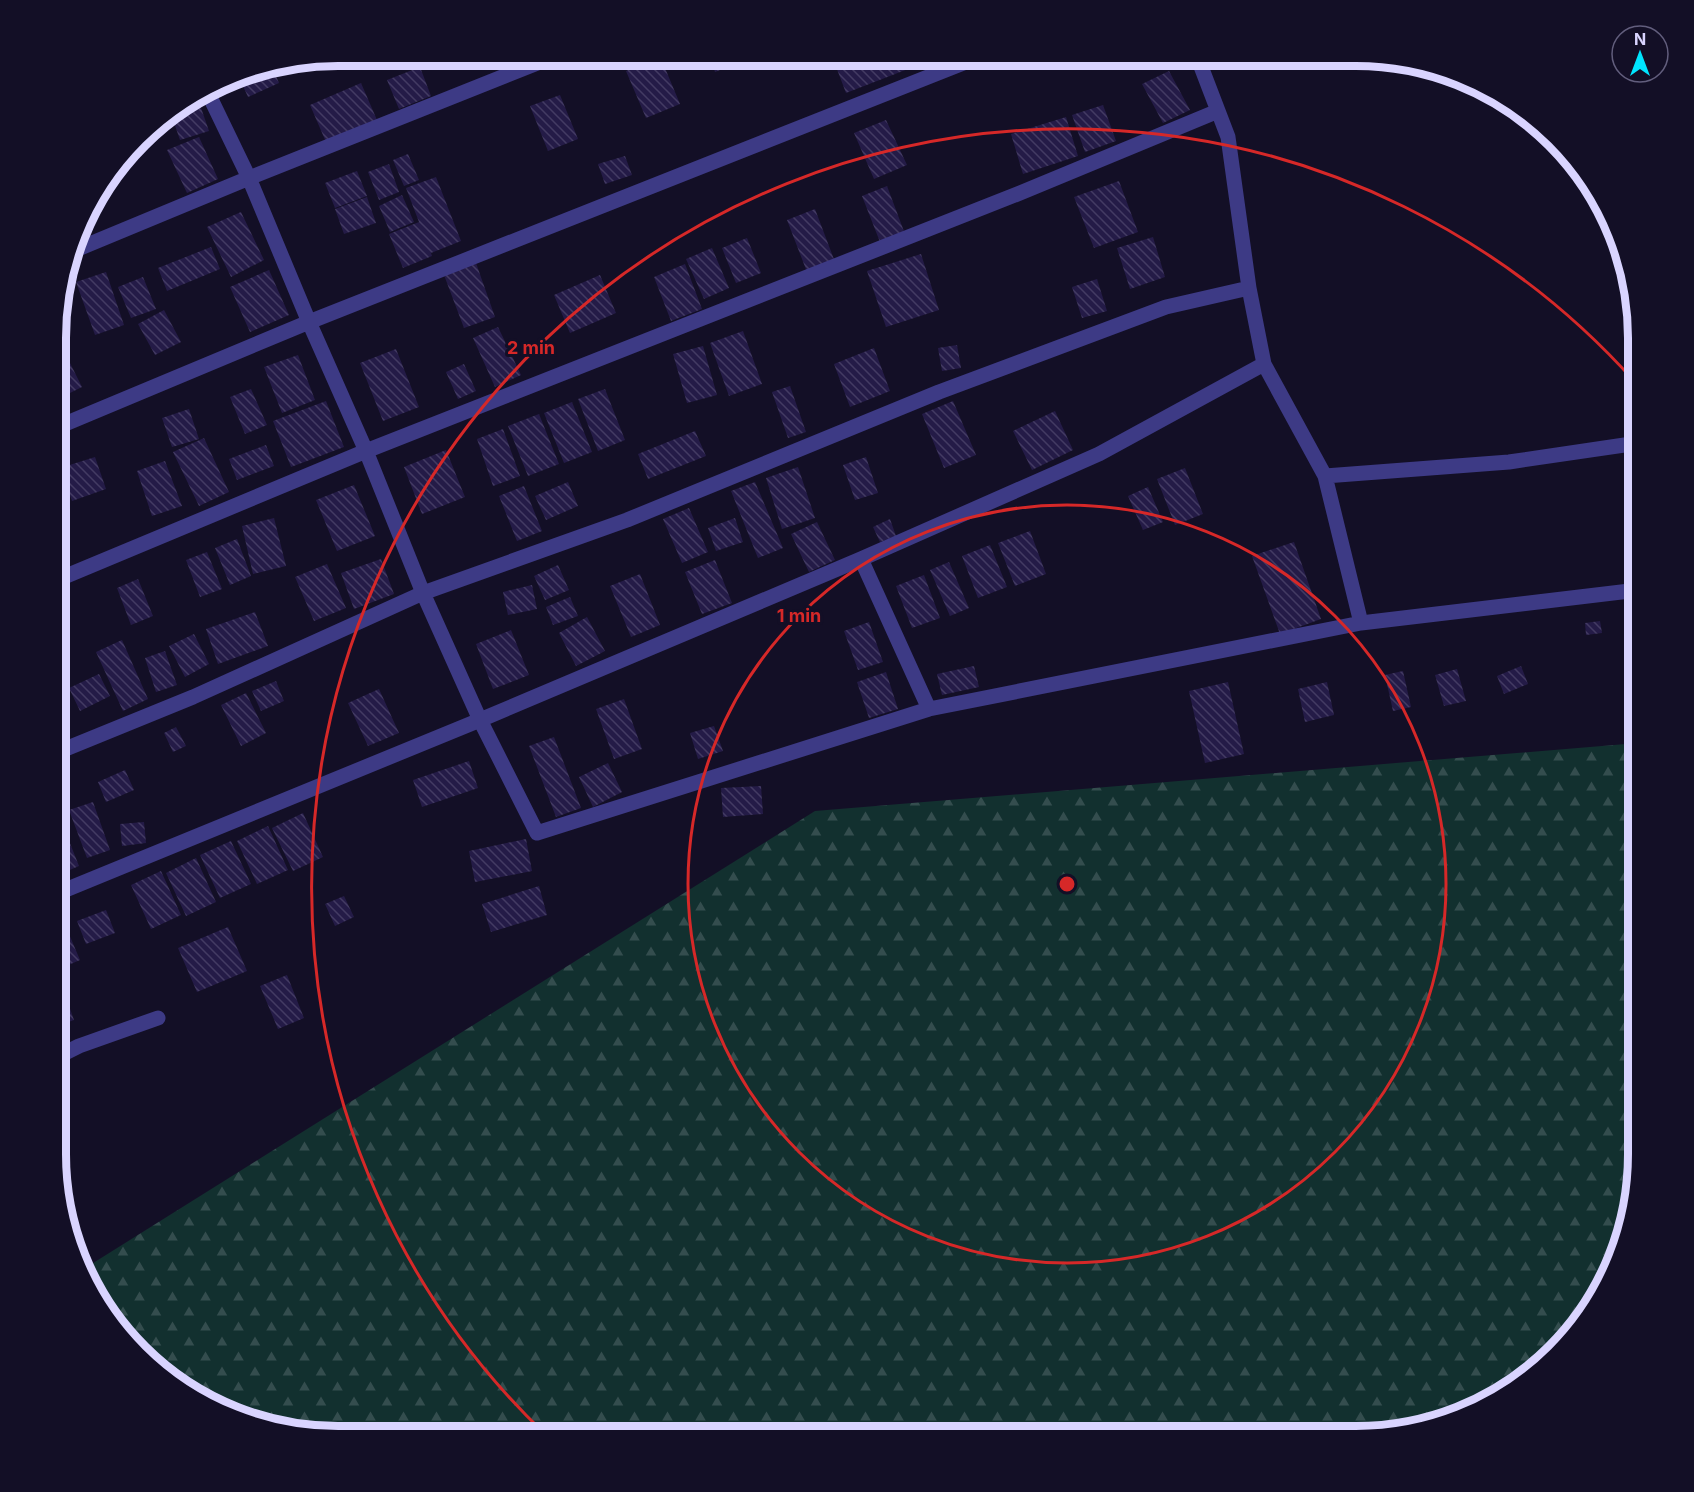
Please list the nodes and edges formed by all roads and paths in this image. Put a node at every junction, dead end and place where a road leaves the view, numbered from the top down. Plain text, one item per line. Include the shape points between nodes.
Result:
1 (530, 66) edge
2 (956, 66) edge
3 (1201, 66) edge
4 (210, 98) edge
5 (1218, 111) junction
6 (249, 178) junction
7 (81, 247) edge
8 (1249, 288) junction
9 (309, 322) junction
10 (1264, 364) junction
11 (66, 423) edge
12 (1628, 444) edge
13 (366, 451) junction
14 (1325, 476) junction
15 (861, 559) junction
16 (66, 576) edge
17 (1628, 591) edge
18 (423, 593) junction
19 (1360, 623) junction
20 (929, 709) junction
21 (480, 720) junction
22 (66, 749) edge
23 (66, 890) edge
24 (158, 1018) dead end
25 (66, 1053) edge

1 - 6 street
2 - 9 street
3 - 5 street
4 - 6 street
5 - 8 street via 1228,137
5 - 13 street
6 - 7 street
6 - 9 street
8 - 10 street
8 - 18 street via 1166,308 939,392 627,520
9 - 11 street
9 - 13 street
10 - 14 street
10 - 15 street via 1099,454
12 - 14 street via 1509,462
13 - 16 street
13 - 18 street
14 - 19 street
15 - 20 street
15 - 21 street
17 - 19 street
18 - 21 street
18 - 22 street via 193,697
19 - 20 street
20 - 21 street via 537,833
21 - 23 street
24 - 25 street

